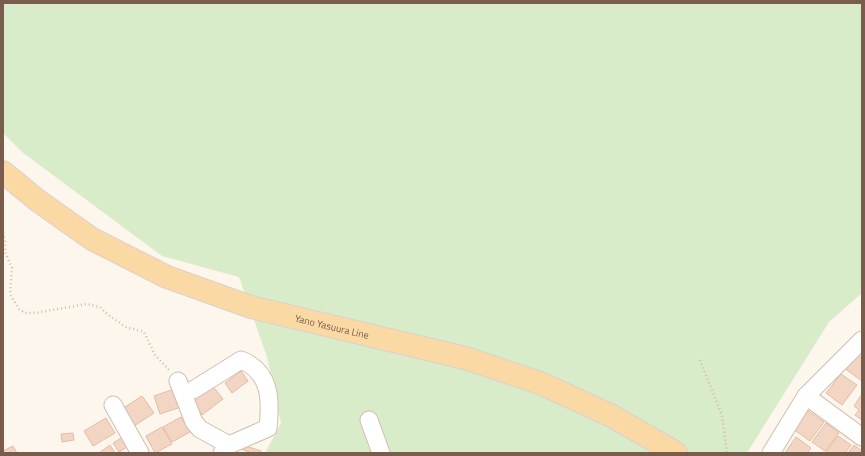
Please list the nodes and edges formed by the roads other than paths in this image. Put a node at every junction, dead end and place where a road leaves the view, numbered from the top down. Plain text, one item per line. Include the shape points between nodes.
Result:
1 (3, 172) edge
2 (861, 343) edge
3 (178, 381) road end
4 (193, 390) dead end
5 (806, 396) junction
6 (112, 405) dead end
7 (369, 420) dead end
8 (862, 437) edge
9 (226, 449) edge
10 (140, 453) edge
11 (381, 453) edge
12 (676, 453) edge
13 (771, 453) edge

1 - 12 main road, Yano Yasuura Line via 37,200 92,238 168,277 251,307 465,358 540,383 612,416
2 - 5 street
3 - 9 street via 194,422
4 - 9 street via 240,360 250,364 260,374 269,392 271,405 268,428
5 - 8 street
5 - 13 street
6 - 10 street
7 - 11 street

